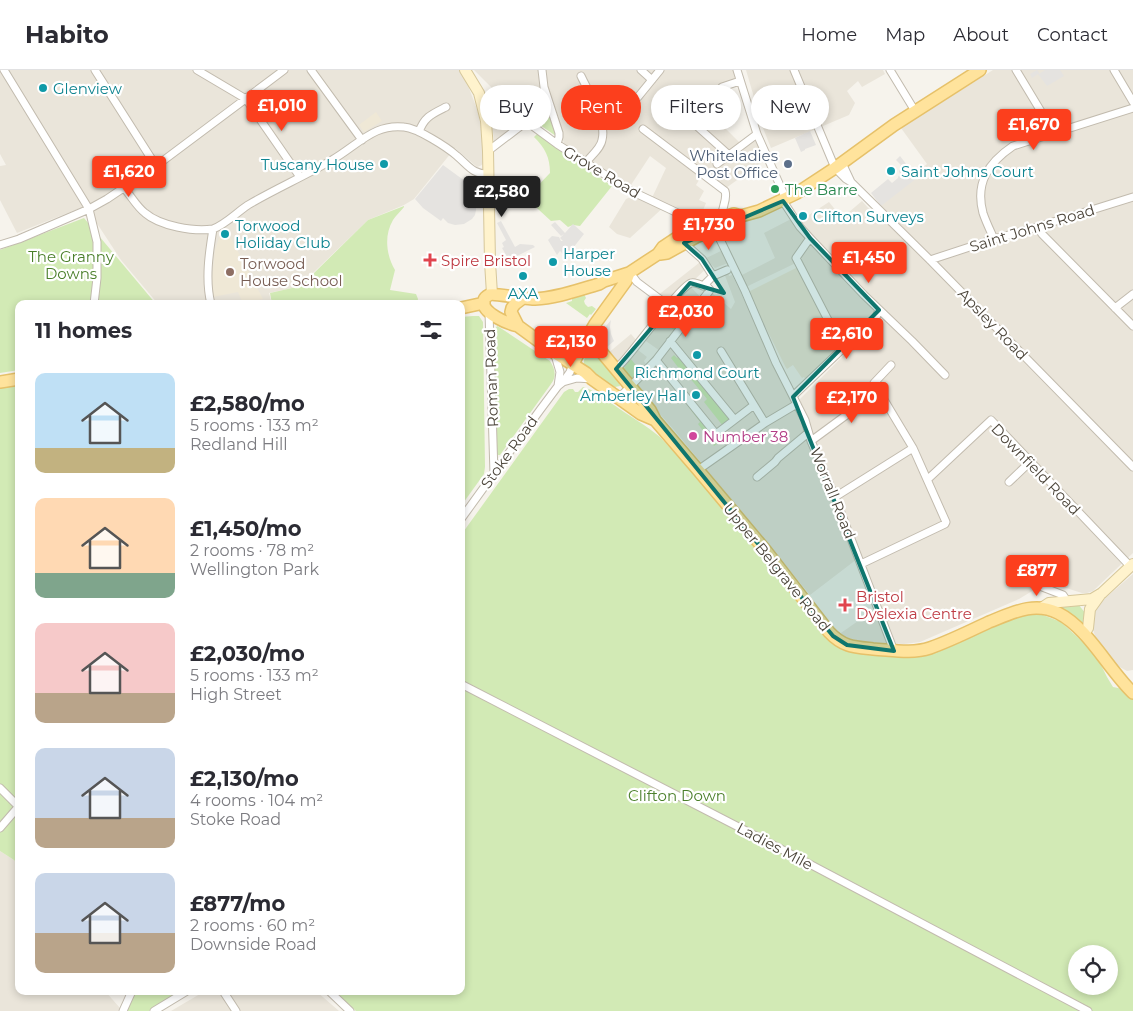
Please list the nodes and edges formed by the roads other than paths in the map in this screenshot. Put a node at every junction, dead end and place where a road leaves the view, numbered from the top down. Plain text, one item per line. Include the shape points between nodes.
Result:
1 (2, 70) edge
2 (95, 70) edge
3 (196, 70) edge
4 (284, 70) edge
5 (311, 70) edge
6 (466, 70) edge
7 (542, 70) edge
8 (641, 70) edge
9 (660, 70) edge
10 (737, 70) edge
11 (794, 70) edge
12 (890, 70) edge
13 (980, 70) edge
14 (1016, 70) edge
15 (1114, 70) edge
16 (581, 76) dead end
17 (652, 80) junction
18 (740, 81) junction
19 (728, 85) edge
20 (641, 93) edge
21 (480, 96) edge
22 (246, 99) junction
23 (1133, 102) edge
24 (446, 107) dead end
25 (1133, 108) edge
26 (915, 111) junction
27 (643, 129) dead end
28 (487, 130) edge
29 (516, 130) edge
30 (537, 130) edge
31 (701, 130) edge
32 (418, 132) junction
33 (1054, 133) junction
34 (757, 134) junction
35 (362, 140) junction
36 (557, 144) junction
37 (488, 151) junction
38 (729, 155) junction
39 (586, 162) junction
40 (717, 164) dead end
41 (156, 166) junction
42 (838, 166) junction
43 (489, 174) junction
44 (300, 177) junction
45 (124, 188) junction
46 (1133, 197) edge
47 (784, 200) junction
48 (89, 209) junction
49 (682, 215) junction
50 (741, 216) junction
51 (722, 217) junction
52 (703, 225) junction
53 (1037, 227) junction
54 (213, 229) junction
55 (715, 229) junction
56 (810, 238) junction
57 (994, 238) junction
58 (681, 240) junction
59 (0, 245) edge
60 (930, 260) junction
61 (727, 270) dead end
62 (630, 273) junction
63 (713, 276) junction
64 (599, 284) junction
65 (705, 284) junction
66 (1133, 294) edge
67 (523, 298) junction
68 (94, 300) edge
69 (210, 300) edge
70 (487, 302) junction
71 (609, 304) junction
72 (668, 306) junction
73 (465, 307) edge
74 (1116, 308) junction
75 (879, 310) junction
76 (595, 324) junction
77 (518, 326) junction
78 (1133, 326) edge
79 (670, 341) junction
80 (843, 349) junction
81 (722, 351) dead end
82 (555, 353) junction
83 (656, 360) junction
84 (573, 364) junction
85 (891, 365) dead end
86 (616, 369) junction
87 (945, 376) dead end
88 (592, 379) junction
89 (15, 380) edge
90 (0, 382) edge
91 (560, 384) junction
92 (630, 387) junction
93 (879, 391) junction
94 (793, 396) junction
95 (619, 398) junction
96 (797, 404) junction
97 (754, 405) junction
98 (734, 419) junction
99 (655, 420) junction
100 (765, 423) junction
101 (808, 433) junction
102 (811, 441) junction
103 (913, 448) junction
104 (1031, 461) junction
105 (1133, 467) edge
106 (698, 470) junction
107 (494, 474) junction
108 (757, 477) dead end
109 (928, 479) junction
110 (1009, 482) dead end
111 (835, 496) junction
112 (465, 514) edge
113 (861, 564) junction
114 (1132, 565) edge
115 (1019, 578) dead end
116 (1102, 593) junction
117 (1067, 601) junction
118 (1043, 607) junction
119 (1084, 634) junction
120 (894, 650) junction
121 (1129, 682) edge
122 (465, 686) edge
123 (1133, 693) edge
124 (0, 788) edge
125 (15, 803) edge
126 (15, 811) edge
127 (0, 828) edge
128 (130, 995) edge
129 (180, 995) edge
130 (226, 995) edge
131 (332, 995) edge
132 (123, 1011) edge
133 (154, 1011) edge
134 (236, 1011) edge
135 (350, 1011) edge
136 (1088, 1011) edge

1 - 48 street
2 - 41 street
3 - 22 street
4 - 22 street
5 - 35 street
6 - 21 main road
7 - 36 street via 560,137
8 - 17 street
9 - 17 street
10 - 18 street
11 - 42 street, Apsley Road
12 - 26 street
13 - 26 main road
14 - 33 street
15 - 23 street
16 - 39 street via 600,117 603,134 601,144
17 - 20 street
18 - 19 street
18 - 34 street
22 - 41 street
22 - 44 street
24 - 32 street via 426,115
25 - 33 street
26 - 42 main road
27 - 51 street via 725,191
28 - 37 main road
29 - 37 street
30 - 36 street, Grove Road
31 - 38 street
32 - 35 street via 405,126 386,128
32 - 43 street via 456,155 471,169
33 - 57 street via 1013,146 1001,154 987,171 981,198 983,214
34 - 38 street
34 - 47 street
35 - 44 street
36 - 39 street, Grove Road
37 - 43 main road
38 - 40 street
39 - 49 street, Grove Road via 629,190
41 - 45 street
42 - 47 main road
42 - 60 street, Apsley Road
43 - 70 main road
44 - 54 street
45 - 48 street
45 - 54 street via 145,213 159,222 191,229
46 - 53 street, Saint Johns Road
47 - 50 main road
47 - 56 street
48 - 59 street
48 - 68 street via 97,242
49 - 52 street, Grove Road
49 - 58 street via 685,225
50 - 51 main road
50 - 55 main road
51 - 52 main road
52 - 58 main road
53 - 57 street, Saint Johns Road
53 - 74 street
54 - 69 street via 208,275
55 - 58 main road
55 - 94 street, Worrall Road
56 - 75 street
56 - 80 street via 796,258
57 - 60 street, Saint Johns Road
58 - 62 main road via 663,247
58 - 63 street via 702,259
60 - 105 street, Apsley Road
61 - 63 street
62 - 64 main road
62 - 71 main road
62 - 72 street
63 - 65 street
64 - 67 main road via 550,297
64 - 71 main road via 608,292
65 - 72 street via 690,283
65 - 79 street via 710,290
66 - 74 street
67 - 70 main road
67 - 77 main road via 511,312
70 - 73 main road
70 - 77 main road, Upper Belgrave Road via 508,324
70 - 107 street, Roman Road
71 - 76 main road
72 - 86 street
74 - 78 street
75 - 80 street via 876,317
75 - 87 street
76 - 84 main road
76 - 86 main road, Upper Belgrave Road via 599,349
77 - 82 main road, Upper Belgrave Road
79 - 83 street
79 - 98 street
80 - 94 street
81 - 97 street
82 - 84 main road, Upper Belgrave Road
82 - 91 street
83 - 92 street
83 - 98 street via 716,434
84 - 88 main road, Upper Belgrave Road
84 - 91 street, Stoke Road
85 - 93 street via 874,383
86 - 92 main road, Upper Belgrave Road
88 - 91 street via 576,378
88 - 95 main road, Upper Belgrave Road
89 - 90 main road
91 - 107 street, Stoke Road
92 - 95 street
92 - 99 main road, Upper Belgrave Road
93 - 102 street
93 - 103 street
94 - 96 street, Worrall Road
95 - 99 main road, Upper Belgrave Road
96 - 100 street
96 - 101 street, Worrall Road
97 - 98 street
97 - 100 street
99 - 106 main road, Upper Belgrave Road
100 - 106 street
101 - 102 street, Worrall Road
101 - 108 street
102 - 111 street, Worrall Road
103 - 109 street
103 - 111 street
104 - 109 street, Downfield Road via 991,420
104 - 110 street
104 - 114 street, Downfield Road
106 - 120 main road, Upper Belgrave Road via 833,636 847,645
107 - 112 street, Stoke Road
109 - 113 street via 945,524
111 - 113 street, Worrall Road
113 - 120 street, Worrall Road
114 - 116 main road
115 - 117 street via 1064,596
116 - 117 main road via 1092,599
116 - 119 main road via 1090,609
117 - 118 main road
118 - 119 main road via 1058,612
118 - 120 main road, Upper Belgrave Road via 1018,610 929,648
119 - 121 main road
121 - 123 main road
122 - 136 street, Ladies Mile
124 - 125 street
126 - 127 street
128 - 132 street
129 - 133 street
130 - 134 street
131 - 135 street

